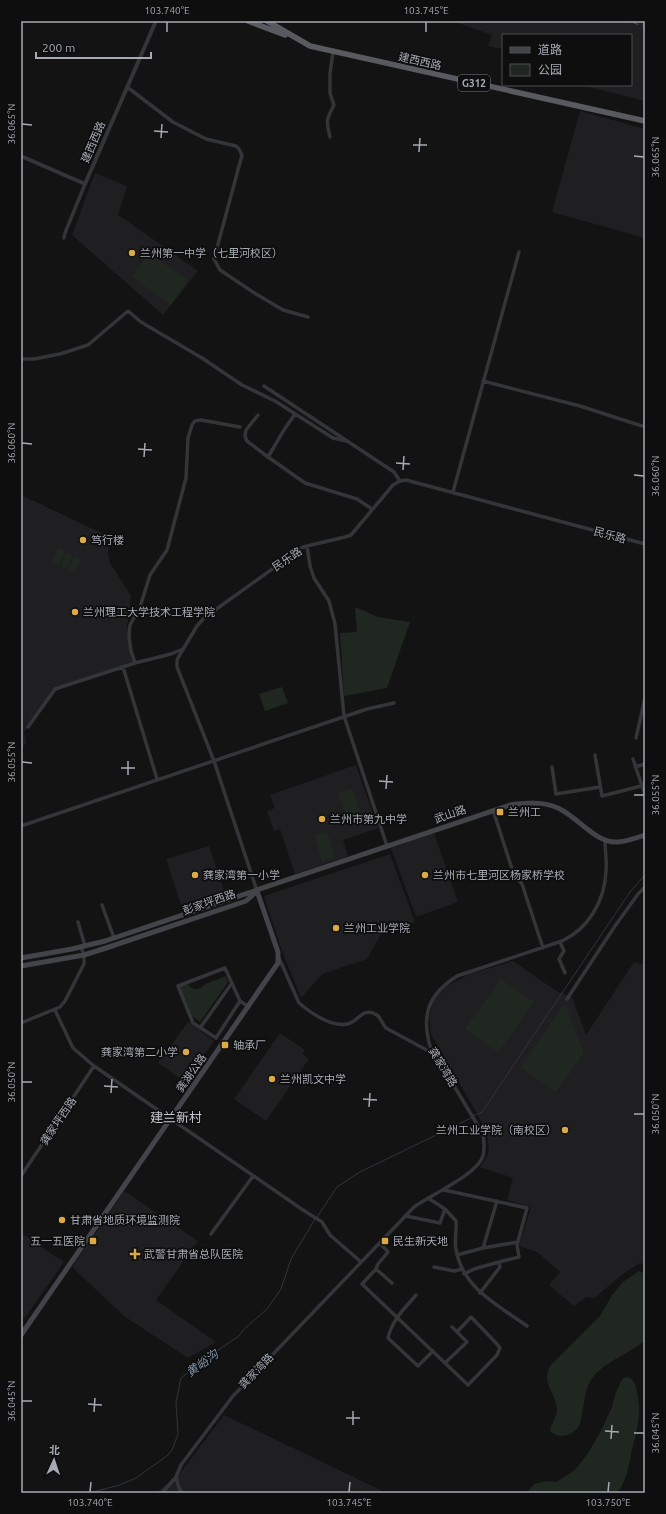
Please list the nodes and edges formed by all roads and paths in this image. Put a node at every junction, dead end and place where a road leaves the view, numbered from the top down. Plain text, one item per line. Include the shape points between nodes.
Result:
1 (156, 21) edge
2 (248, 21) edge
3 (267, 21) edge
4 (255, 22) edge
5 (303, 43) junction
6 (333, 51) junction
7 (127, 86) junction
8 (645, 121) edge
9 (330, 137) dead end
10 (21, 156) edge
11 (85, 184) junction
12 (64, 238) dead end
13 (519, 252) dead end
14 (308, 317) dead end
15 (21, 359) edge
16 (483, 381) junction
17 (264, 386) dead end
18 (295, 414) junction
19 (258, 415) dead end
20 (240, 426) dead end
21 (642, 426) dead end
22 (347, 441) junction
23 (268, 458) junction
24 (400, 481) junction
25 (453, 492) junction
26 (372, 509) junction
27 (645, 544) edge
28 (307, 546) junction
29 (184, 648) junction
30 (135, 663) junction
31 (123, 667) junction
32 (645, 698) edge
33 (394, 703) dead end
34 (344, 716) junction
35 (28, 727) dead end
36 (636, 738) dead end
37 (595, 755) dead end
38 (633, 759) dead end
39 (214, 761) junction
40 (645, 764) edge
41 (552, 766) dead end
42 (636, 767) junction
43 (157, 779) junction
44 (643, 785) edge
45 (600, 787) junction
46 (645, 795) edge
47 (493, 810) junction
48 (21, 826) edge
49 (645, 835) edge
50 (605, 840) junction
51 (387, 846) junction
52 (645, 887) edge
53 (257, 891) junction
54 (102, 905) dead end
55 (78, 922) dead end
56 (114, 938) junction
57 (560, 942) junction
58 (83, 946) junction
59 (542, 948) junction
60 (84, 955) junction
61 (21, 958) edge
62 (279, 958) junction
63 (21, 966) edge
64 (565, 973) dead end
65 (232, 982) junction
66 (567, 999) dead end
67 (240, 1001) junction
68 (249, 1007) junction
69 (55, 1010) junction
70 (21, 1023) edge
71 (200, 1028) junction
72 (435, 1054) junction
73 (94, 1066) junction
74 (171, 1119) junction
75 (21, 1176) edge
76 (254, 1176) junction
77 (444, 1190) junction
78 (428, 1198) junction
79 (497, 1201) junction
80 (445, 1209) junction
81 (406, 1216) junction
82 (212, 1234) dead end
83 (518, 1242) junction
84 (380, 1243) junction
85 (483, 1248) junction
86 (457, 1255) junction
87 (361, 1262) junction
88 (499, 1262) junction
89 (434, 1267) dead end
90 (376, 1269) junction
91 (462, 1269) junction
92 (464, 1274) junction
93 (392, 1283) dead end
94 (480, 1293) junction
95 (416, 1295) dead end
96 (397, 1317) junction
97 (527, 1326) dead end
98 (452, 1328) dead end
99 (457, 1332) junction
100 (21, 1335) edge
101 (433, 1351) junction
102 (445, 1363) junction
103 (176, 1478) junction
104 (162, 1493) edge
105 (182, 1493) edge

1 - 7 street, 建西西路
2 - 4 highway, G312
3 - 5 highway, 建西西路 / G312
4 - 5 highway, G312
5 - 6 highway, 建西西路 / G312
6 - 8 highway, 建西西路 / G312
6 - 9 street via 330,92 334,105 327,118
7 - 11 street, 建西西路
7 - 14 street via 174,122 206,139 239,148 242,155 214,259 220,270 256,294 282,310
10 - 11 street
11 - 12 street
13 - 16 street
15 - 18 street via 60,354 88,344 128,311 140,322 242,385
16 - 21 street via 580,406
16 - 25 street
17 - 22 street
18 - 22 street via 333,438
18 - 23 street
19 - 23 street via 246,430 245,436 247,441
20 - 30 street via 201,420 195,421 192,425 188,438 186,478 167,550 150,575 140,607 130,625 129,636
22 - 24 street via 394,472
23 - 26 street via 305,483 357,499
24 - 25 street, 民乐路 via 406,480
24 - 26 street, 民乐路 via 393,485
25 - 27 street, 民乐路
26 - 28 street, 民乐路 via 351,535
28 - 29 street, 民乐路 via 204,618 196,626
28 - 34 street via 314,578 329,601 335,624
29 - 30 street
29 - 39 street, 民乐路 via 177,660 177,668
30 - 31 street
31 - 35 street via 54,689
31 - 43 street
32 - 36 street
33 - 34 street
34 - 39 street
34 - 51 street
37 - 45 street
38 - 42 street
39 - 43 street
39 - 53 street, 民乐路
40 - 42 street
41 - 45 street via 556,794
42 - 44 street
43 - 48 street
44 - 45 street via 602,796
44 - 46 street
47 - 50 main road, 武山路 via 532,803 551,805 569,814
47 - 51 main road, 武山路
47 - 59 street via 514,875 522,884
49 - 50 main road via 617,842
50 - 57 street, 龚家湾路 via 606,872 604,888 597,907 573,936
51 - 53 main road, 武山路
52 - 66 street via 620,919
53 - 56 main road, 彭家坪西路
53 - 60 main road, 彭家坪西路 via 246,901
53 - 62 main road
54 - 56 street
55 - 58 street
56 - 58 main road, 彭家坪西路
57 - 59 street, 龚家湾路
57 - 64 street via 564,951 559,959
58 - 60 street
58 - 61 main road, 彭家坪西路
59 - 72 street, 龚家湾路 via 457,976 438,990 432,998 427,1020 427,1036
60 - 63 main road, 彭家坪西路
60 - 69 street via 84,964 65,1001
62 - 68 main road, 龚湖公路 via 278,964
62 - 72 street via 295,996 304,1008 327,1021 341,1024 348,1024 364,1013 376,1014 386,1028
65 - 67 street
65 - 71 street
65 - 71 street via 225,968 178,986 193,1023
67 - 68 street
67 - 71 street via 216,1038
68 - 74 main road, 龚湖公路
69 - 70 street
69 - 73 street via 73,1048
72 - 77 street, 龚家湾路 via 483,1134 484,1149 483,1157 475,1167
73 - 74 street
73 - 75 street, 龚家坪西路
74 - 76 street
74 - 100 main road, 龚湖公路
76 - 82 street
76 - 87 street via 322,1222 330,1235
77 - 78 street, 龚家湾路
77 - 79 street
78 - 80 street
78 - 81 street, 龚家湾路
79 - 83 street via 527,1208
79 - 85 street
80 - 81 street via 440,1223
80 - 86 street via 456,1221
81 - 84 street, 龚家湾路
83 - 85 street
83 - 88 street via 519,1257
84 - 87 street, 龚家湾路
84 - 90 street via 388,1252
85 - 86 street
86 - 91 street
87 - 103 street, 龚家湾路 via 233,1396 181,1465
88 - 92 street
88 - 94 street via 500,1267
89 - 91 street via 454,1271
90 - 93 street
90 - 96 street via 362,1284
91 - 92 street
92 - 94 street
94 - 97 street
95 - 96 street
96 - 101 street
96 - 101 street via 388,1338 418,1366
98 - 99 street
99 - 102 street via 467,1342
99 - 102 street via 471,1317 498,1344 499,1353 468,1385
101 - 102 street
103 - 104 street, 龚家湾路
103 - 105 street

